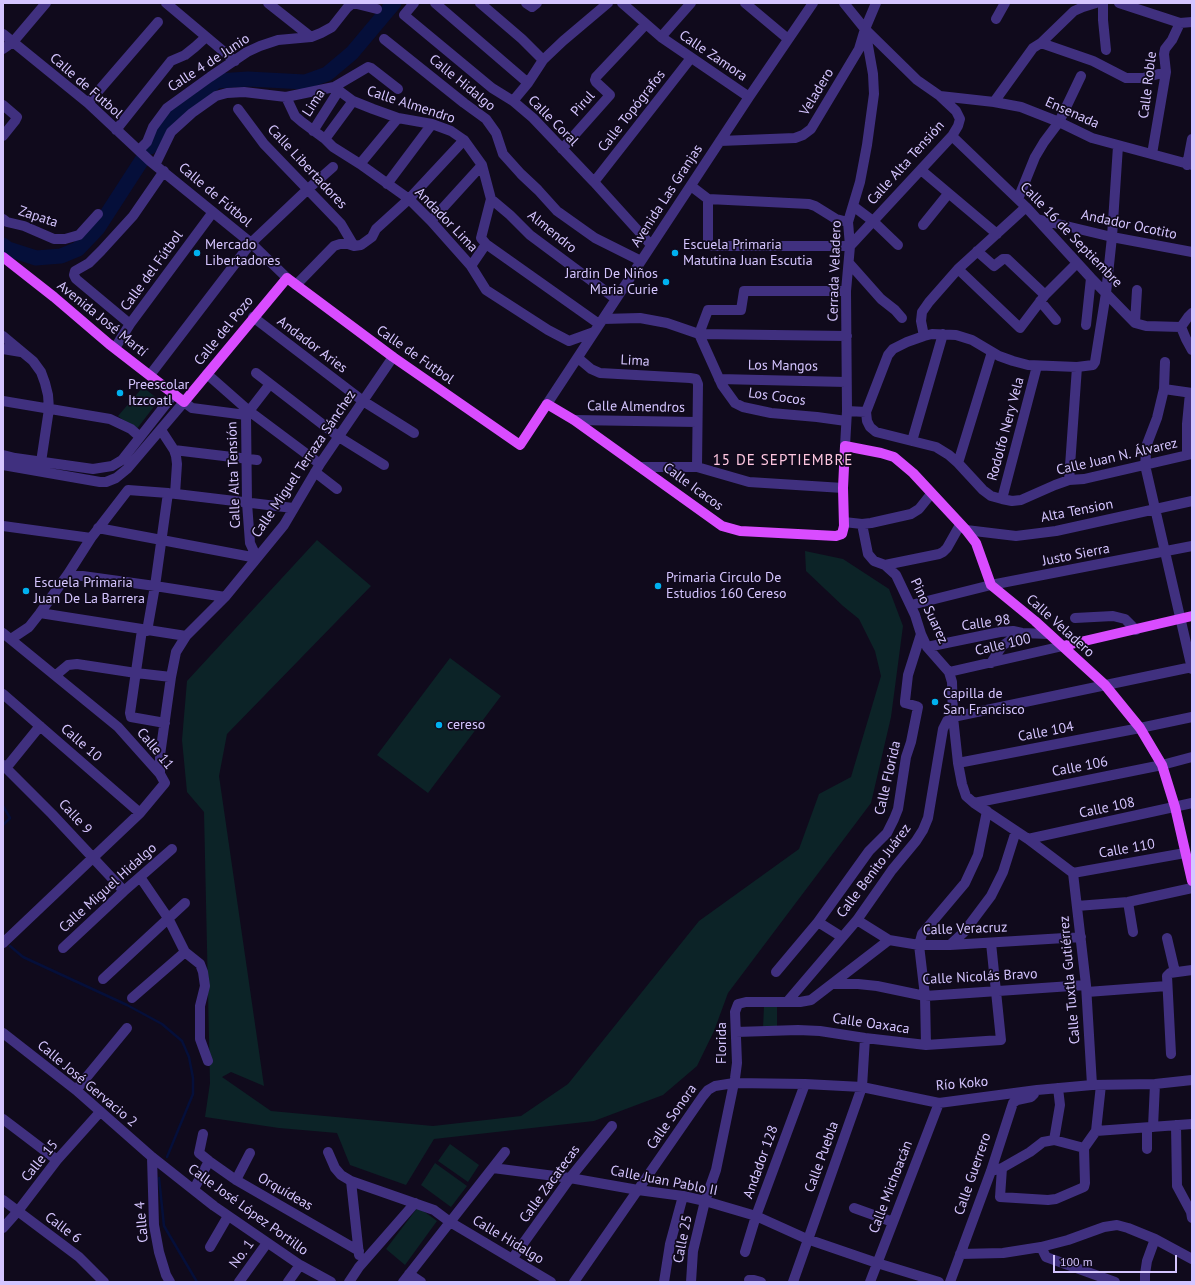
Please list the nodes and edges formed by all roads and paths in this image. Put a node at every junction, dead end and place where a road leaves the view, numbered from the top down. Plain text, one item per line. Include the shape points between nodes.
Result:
1 (46, 3) edge
2 (166, 3) edge
3 (268, 3) edge
4 (414, 3) edge
5 (435, 3) edge
6 (480, 3) edge
7 (526, 3) edge
8 (537, 3) edge
9 (608, 3) edge
10 (622, 3) edge
11 (691, 3) edge
12 (744, 3) edge
13 (813, 3) edge
14 (844, 3) edge
15 (876, 3) edge
16 (1005, 3) edge
17 (1096, 3) edge
18 (1103, 3) edge
19 (1119, 3) edge
20 (348, 4) edge
21 (377, 9) dead end
22 (996, 19) dead end
23 (158, 22) dead end
24 (1192, 22) edge
25 (1180, 23) junction
26 (646, 24) junction
27 (865, 29) junction
28 (3, 34) edge
29 (206, 37) junction
30 (311, 37) junction
31 (661, 37) junction
32 (384, 39) dead end
33 (788, 39) junction
34 (13, 42) junction
35 (1041, 43) junction
36 (3, 49) edge
37 (1106, 50) dead end
38 (691, 58) junction
39 (543, 60) junction
40 (235, 61) junction
41 (1166, 72) junction
42 (1082, 76) dead end
43 (528, 83) junction
44 (336, 89) junction
45 (398, 89) dead end
46 (940, 96) junction
47 (286, 97) junction
48 (749, 97) junction
49 (353, 101) junction
50 (513, 101) junction
51 (994, 102) junction
52 (88, 103) junction
53 (3, 105) edge
54 (238, 109) dead end
55 (398, 118) junction
56 (1059, 122) junction
57 (432, 124) junction
58 (116, 130) junction
59 (313, 131) junction
60 (3, 136) edge
61 (952, 136) junction
62 (325, 139) junction
63 (1192, 139) edge
64 (464, 140) junction
65 (720, 141) junction
66 (1118, 146) junction
67 (562, 149) junction
68 (139, 150) junction
69 (1152, 154) junction
70 (152, 163) junction
71 (360, 164) junction
72 (482, 165) junction
73 (1190, 165) edge
74 (333, 167) dead end
75 (921, 170) junction
76 (164, 171) junction
77 (594, 182) junction
78 (387, 184) junction
79 (691, 186) junction
80 (308, 189) junction
81 (948, 194) junction
82 (491, 199) junction
83 (708, 199) junction
84 (1018, 199) junction
85 (403, 204) junction
86 (853, 206) junction
87 (1026, 207) junction
88 (213, 212) junction
89 (98, 214) dead end
90 (1037, 218) junction
91 (5, 220) edge
92 (431, 220) junction
93 (873, 221) junction
94 (848, 222) junction
95 (923, 225) dead end
96 (997, 234) junction
97 (1112, 237) junction
98 (251, 244) junction
99 (486, 244) junction
100 (651, 245) junction
101 (898, 245) dead end
102 (354, 246) junction
103 (850, 246) junction
104 (977, 251) junction
105 (1192, 252) edge
106 (3, 257) edge
107 (641, 261) junction
108 (849, 263) junction
109 (1077, 263) junction
110 (471, 266) junction
111 (958, 268) junction
112 (287, 278) junction
113 (1091, 278) junction
114 (296, 285) junction
115 (1137, 290) dead end
116 (846, 291) junction
117 (1106, 293) junction
118 (1043, 298) junction
119 (616, 299) junction
120 (1192, 313) edge
121 (253, 317) junction
122 (902, 318) dead end
123 (1056, 320) dead end
124 (1135, 323) junction
125 (130, 324) junction
126 (1086, 325) dead end
127 (1181, 327) junction
128 (597, 328) junction
129 (700, 334) junction
130 (943, 334) junction
131 (3, 336) edge
132 (847, 336) junction
133 (924, 336) junction
134 (115, 348) junction
135 (3, 349) edge
136 (1192, 350) edge
137 (24, 352) junction
138 (992, 352) junction
139 (580, 354) junction
140 (393, 357) junction
141 (1165, 362) dead end
142 (1037, 366) junction
143 (1077, 367) junction
144 (256, 373) dead end
145 (207, 374) junction
146 (150, 375) junction
147 (719, 379) junction
148 (846, 382) junction
149 (270, 384) junction
150 (1164, 389) junction
151 (1191, 393) edge
152 (174, 394) junction
153 (363, 401) junction
154 (3, 402) edge
155 (184, 402) junction
156 (547, 404) junction
157 (49, 409) junction
158 (847, 411) junction
159 (866, 412) junction
160 (248, 413) junction
161 (574, 420) junction
162 (697, 422) junction
163 (846, 423) junction
164 (161, 430) junction
165 (414, 433) dead end
166 (140, 437) junction
167 (339, 437) junction
168 (912, 441) junction
169 (845, 442) junction
170 (520, 445) joint
171 (174, 450) junction
172 (1189, 454) edge
173 (3, 455) edge
174 (246, 459) junction
175 (257, 460) dead end
176 (41, 462) junction
177 (958, 463) junction
178 (3, 465) edge
179 (384, 465) dead end
180 (1145, 465) junction
181 (641, 467) junction
182 (697, 467) junction
183 (318, 468) junction
184 (1069, 480) junction
185 (842, 488) junction
186 (337, 489) dead end
187 (171, 493) junction
188 (931, 494) junction
189 (1002, 500) junction
190 (1192, 501) edge
191 (247, 503) junction
192 (293, 508) junction
193 (1154, 509) junction
194 (844, 522) junction
195 (862, 524) junction
196 (3, 526) edge
197 (963, 527) junction
198 (98, 528) junction
199 (91, 538) junction
200 (162, 540) junction
201 (1192, 546) edge
202 (1165, 552) junction
203 (257, 558) junction
204 (885, 566) junction
205 (68, 574) junction
206 (992, 585) junction
207 (155, 586) junction
208 (225, 597) junction
209 (911, 605) junction
210 (40, 613) junction
211 (1192, 616) edge
212 (1076, 618) dead end
213 (1181, 618) junction
214 (144, 630) junction
215 (1136, 630) junction
216 (1022, 633) junction
217 (921, 634) junction
218 (1049, 634) junction
219 (7, 636) edge
220 (186, 636) junction
221 (1063, 646) junction
222 (927, 647) junction
223 (991, 663) junction
224 (1192, 668) edge
225 (949, 672) junction
226 (136, 673) junction
227 (56, 675) junction
228 (171, 677) junction
229 (1105, 686) junction
230 (3, 694) edge
231 (1192, 717) edge
232 (953, 718) junction
233 (165, 723) junction
234 (40, 726) junction
235 (1140, 728) junction
236 (1192, 757) edge
237 (958, 763) junction
238 (1162, 765) junction
239 (5, 767) edge
240 (160, 774) junction
241 (974, 803) junction
242 (1192, 803) edge
243 (1175, 807) junction
244 (986, 812) junction
245 (140, 814) junction
246 (1016, 831) junction
247 (1028, 839) junction
248 (172, 849) dead end
249 (1187, 849) edge
250 (93, 857) junction
251 (1073, 873) junction
252 (140, 877) junction
253 (1192, 881) edge
254 (1192, 888) edge
255 (124, 891) junction
256 (1128, 902) junction
257 (185, 903) dead end
258 (1077, 906) junction
259 (168, 918) junction
260 (857, 920) junction
261 (818, 922) junction
262 (1133, 932) dead end
263 (842, 937) junction
264 (1081, 937) junction
265 (1167, 938) dead end
266 (889, 940) junction
267 (3, 942) edge
268 (991, 943) junction
269 (950, 945) junction
270 (919, 946) junction
271 (63, 948) dead end
272 (185, 952) junction
273 (1192, 970) edge
274 (776, 972) dead end
275 (1171, 973) junction
276 (103, 979) dead end
277 (832, 984) junction
278 (1167, 986) junction
279 (1086, 989) junction
280 (996, 990) junction
281 (925, 996) junction
282 (132, 998) dead end
283 (787, 1002) junction
284 (127, 1028) dead end
285 (736, 1032) junction
286 (4, 1037) edge
287 (865, 1038) junction
288 (926, 1046) junction
289 (1171, 1054) dead end
290 (208, 1061) dead end
291 (1192, 1080) edge
292 (734, 1083) junction
293 (805, 1084) junction
294 (1155, 1084) junction
295 (1097, 1085) junction
296 (862, 1087) junction
297 (1058, 1088) junction
298 (76, 1090) junction
299 (1037, 1090) junction
300 (939, 1102) junction
301 (100, 1112) junction
302 (3, 1119) edge
303 (1192, 1124) edge
304 (1176, 1125) junction
305 (612, 1126) dead end
306 (1150, 1127) junction
307 (1096, 1132) junction
308 (203, 1134) dead end
309 (1054, 1140) junction
310 (1084, 1148) junction
311 (1147, 1149) dead end
312 (328, 1152) dead end
313 (505, 1152) dead end
314 (250, 1153) dead end
315 (152, 1157) junction
316 (57, 1160) junction
317 (209, 1161) junction
318 (493, 1168) junction
319 (1002, 1168) junction
320 (990, 1171) junction
321 (570, 1178) junction
322 (236, 1180) junction
323 (351, 1181) junction
324 (194, 1190) junction
325 (638, 1190) junction
326 (684, 1196) junction
327 (3, 1200) edge
328 (705, 1201) junction
329 (415, 1203) junction
330 (854, 1208) dead end
331 (18, 1211) junction
332 (228, 1216) junction
333 (756, 1216) junction
334 (1192, 1218) edge
335 (450, 1222) junction
336 (893, 1222) junction
337 (3, 1228) edge
338 (807, 1239) junction
339 (1155, 1239) junction
340 (268, 1243) junction
341 (210, 1247) dead end
342 (1041, 1247) junction
343 (359, 1251) junction
344 (745, 1252) dead end
345 (960, 1254) junction
346 (1192, 1256) edge
347 (1192, 1259) edge
348 (512, 1260) junction
349 (877, 1263) junction
350 (300, 1265) junction
351 (359, 1267) junction
352 (406, 1278) edge
353 (1093, 1278) edge
354 (749, 1280) dead end
355 (549, 1281) edge
356 (104, 1282) edge
357 (170, 1282) edge
358 (240, 1282) edge
359 (288, 1282) edge
360 (330, 1282) edge
361 (349, 1282) edge
362 (421, 1282) edge
363 (574, 1282) edge
364 (664, 1282) edge
365 (691, 1282) edge
366 (761, 1282) edge
367 (793, 1282) edge
368 (870, 1282) edge
369 (939, 1282) edge
370 (950, 1282) edge
371 (1115, 1282) edge
372 (1145, 1282) edge

1 - 34 street
2 - 29 street
3 - 30 street
4 - 50 street, Calle Coral via 404,16 492,88
5 - 43 street
6 - 39 street
7 - 8 street via 532,6
9 - 39 street
10 - 26 street, Calle Zamora
11 - 31 street
12 - 33 street
13 - 33 street, Avenida Las Granjas
14 - 27 street
15 - 27 street
16 - 22 street
17 - 35 street via 1074,11
18 - 37 street
19 - 25 street
20 - 21 street, Calle 4 de Junio
20 - 30 street, Calle 4 de Junio via 332,27
23 - 52 street
24 - 25 street
25 - 41 street, Calle Roble via 1165,49
26 - 31 street, Calle Zamora
26 - 67 street, Pirul via 595,80 610,95
27 - 46 street via 917,80
27 - 65 street, Veladero via 859,50 811,129 804,135 795,138
27 - 86 street, Cerrada Veladero via 874,74 874,94 867,145
28 - 34 street, Calle de Futbol
29 - 40 street
29 - 58 street via 185,55 171,62
30 - 40 street, Calle 4 de Junio via 278,40 247,52
31 - 38 street, Calle Zamora
32 - 107 street, Calle Hidalgo via 486,119 496,133 503,154 557,211 595,238
33 - 48 street, Avenida Las Granjas
34 - 36 street
34 - 52 street, Calle de Futbol
35 - 41 street via 1093,61 1126,78 1143,78
35 - 51 street via 1033,48
38 - 48 street, Calle Zamora
38 - 77 street, Calle Topógrafos
39 - 43 street
40 - 68 street, Calle 4 de Junio via 167,108 153,127 147,142
41 - 69 street, Calle Roble
42 - 56 street
43 - 50 street
44 - 45 street via 368,67
44 - 47 street
44 - 49 street, Calle Almendro
44 - 59 street, Lima
46 - 51 street, Ensenada
46 - 61 street, Calle Alta Tensión via 960,118
47 - 59 street, Andador Lima via 295,116
47 - 70 street via 244,92 227,92 216,96 171,132
48 - 65 street, Avenida Las Granjas
49 - 55 street, Calle Almendro
49 - 62 street
50 - 67 street, Calle Coral via 534,118
51 - 56 street, Ensenada via 1021,107
52 - 58 street, Calle de Futbol
53 - 60 street via 17,117
54 - 80 street, Calle Libertadores via 264,144
55 - 57 street, Calle Almendro
55 - 71 street
56 - 66 street, Ensenada via 1092,138
56 - 84 street via 1035,157
57 - 64 street, Calle Almendro via 451,131
57 - 78 street
58 - 68 street, Calle de Futbol
59 - 62 street, Andador Lima
61 - 75 street, Calle Alta Tensión
61 - 84 street, Calle 16 de Septiembre
62 - 71 street, Andador Lima
63 - 73 street
64 - 72 street, Calle Almendro
64 - 85 street
65 - 79 street, Avenida Las Granjas
66 - 69 street, Ensenada
66 - 97 street
67 - 77 street, Calle Coral
68 - 70 street, Calle de Futbol
69 - 73 street, Ensenada
70 - 76 street, Calle de Fútbol
71 - 78 street, Andador Lima
72 - 82 street, Calle Almendro
72 - 92 street
74 - 80 street
75 - 81 street
75 - 93 street, Calle Alta Tensión
76 - 88 street, Calle de Fútbol
76 - 125 street via 133,216 101,251 89,263 75,271 74,275
77 - 100 street, Calle Coral
78 - 85 street, Andador Lima
79 - 83 street
79 - 100 street, Avenida Las Granjas
80 - 98 street
80 - 102 street, Calle Libertadores via 341,224
81 - 95 street
81 - 96 street
82 - 99 street via 482,238
82 - 119 street, Almendro via 530,235
83 - 94 street via 809,204 836,220
83 - 103 street via 708,241 713,246
84 - 87 street, Calle 16 de Septiembre
85 - 92 street, Andador Lima
85 - 102 street via 376,229 372,237
86 - 93 street
86 - 94 street, Cerrada Veladero
87 - 90 street, Calle 16 de Septiembre
87 - 96 street
88 - 98 street, Calle de Fútbol
88 - 125 street, Calle del Fútbol
89 - 91 street, Zapata via 79,235 65,239 54,239
90 - 97 street, Andador Ocotito
90 - 109 street, Calle 16 de Septiembre
92 - 110 street, Andador Lima
93 - 101 street
93 - 103 street, Calle Alta Tensión
94 - 103 street, Cerrada Veladero
96 - 104 street
97 - 105 street, Andador Ocotito
97 - 117 street
98 - 112 street, Calle de Fútbol
98 - 146 street
99 - 110 street
99 - 128 street
100 - 107 street, Avenida Las Granjas
102 - 114 street via 334,246
103 - 108 street, Cerrada Veladero
104 - 111 street
104 - 118 street via 994,266 1003,259 1006,260
106 - 134 main road, Avenida José Martí
107 - 119 street, Avenida Las Granjas
108 - 116 street, Cerrada Veladero
108 - 122 street
109 - 113 street, Calle 16 de Septiembre
109 - 118 street
110 - 128 street, Andador Lima via 486,290 569,341
111 - 118 street via 1020,328
111 - 133 street via 922,312
112 - 114 main road, Calle de Fútbol
112 - 121 main road, Calle del Pozo
113 - 117 street, Calle 16 de Septiembre
113 - 126 street
114 - 140 main road, Calle de Futbol
115 - 124 street
116 - 129 street via 744,291 741,310 708,310
116 - 132 street, Cerrada Veladero
117 - 124 street, Calle 16 de Septiembre
117 - 143 street via 1095,362 1090,366
118 - 123 street
119 - 128 street, Avenida Las Granjas
120 - 127 street
121 - 145 main road, Calle del Pozo
121 - 153 street, Andador Aries
124 - 127 street via 1146,326
125 - 134 street, Calle del Fútbol
127 - 136 street
128 - 129 street, Andador Lima via 640,318 667,323
128 - 139 street, Avenida Las Granjas
129 - 132 street, Andador Lima
129 - 147 street, Los Cocos
130 - 133 street
130 - 138 street via 972,340
130 - 168 street
131 - 137 street
132 - 148 street, Cerrada Veladero
133 - 159 street via 893,349 888,355
134 - 146 main road, Avenida José Martí
135 - 137 street
137 - 157 street via 41,372
138 - 142 street via 1013,361
138 - 177 street
139 - 156 street, Avenida Las Granjas
139 - 162 street, Lima via 591,369 600,373 696,379
140 - 153 street, Calle Miguel Terraza Sánchez
140 - 170 main road, Calle de Futbol
141 - 150 street
142 - 143 street
142 - 189 street, Rodolfo Nery Vela
143 - 184 street
144 - 149 street
145 - 155 main road, Calle del Pozo
145 - 160 street
146 - 152 main road, Avenida José Martí
147 - 148 street, Los Mangos
147 - 163 street, Los Cocos via 728,396 743,407
148 - 158 street, Cerrada Veladero
149 - 160 street
149 - 167 street
150 - 151 street
150 - 180 street via 1147,444
151 - 172 street via 1187,424
152 - 155 main road, Avenida José Martí
152 - 166 street
153 - 165 street, Andador Aries
153 - 167 street, Calle Miguel Terraza Sánchez
154 - 157 street
155 - 160 street via 192,408
155 - 164 street, Calle del Pozo
156 - 161 main road, Calle Icacos
156 - 170 main road, Avenida Las Granjas
157 - 166 street via 110,420 131,429
157 - 176 street
158 - 159 street
158 - 163 street, Cerrada Veladero
159 - 168 street, Calle Juan N. Álvarez via 867,421 876,432
160 - 174 street, Calle Alta Tensión
160 - 183 street
161 - 162 street, Calle Almendros
161 - 181 main road, Calle Icacos
162 - 182 street
163 - 169 street, Cerrada Veladero
164 - 171 street
164 - 178 street, Calle del Pozo via 127,469 106,482
166 - 176 street via 122,460 112,466 93,469
167 - 179 street
167 - 183 street, Calle Miguel Terraza Sánchez
168 - 177 street, Calle Juan N. Álvarez via 936,447
169 - 185 main road
169 - 188 main road, Calle Veladero via 894,457 913,473
171 - 174 street
171 - 187 street via 177,464
172 - 180 street, Calle Juan N. Álvarez
173 - 176 street
174 - 175 street
174 - 191 street, Calle Alta Tensión
177 - 189 street, Calle Juan N. Álvarez via 991,496
180 - 184 street, Calle Juan N. Álvarez
180 - 193 street
181 - 182 street
181 - 194 main road, Calle Icacos via 722,526 740,531 836,536 842,534
182 - 185 street via 749,482
183 - 186 street
183 - 192 street, Calle Miguel Terraza Sánchez
184 - 189 street, Calle Juan N. Álvarez via 1021,500
185 - 194 main road
187 - 191 street
187 - 198 street via 128,490
187 - 200 street
188 - 195 street via 919,509 911,514
188 - 197 main road, Calle Veladero
190 - 193 street, Alta Tension
191 - 192 street
191 - 203 street, Calle Alta Tensión via 250,544
192 - 203 street, Calle Miguel Terraza Sánchez via 284,525
193 - 197 street, Alta Tension via 1056,531 1016,536
193 - 202 street
194 - 195 street
195 - 204 street, Pino Suarez via 868,554 874,561
196 - 199 street
197 - 204 street via 943,552
197 - 206 main road, Calle Veladero via 976,543
198 - 199 street
198 - 200 street
199 - 205 street
200 - 203 street
200 - 207 street
201 - 202 street, Justo Sierra
202 - 206 street, Justo Sierra
202 - 213 street
203 - 208 street, Calle Miguel Terraza Sánchez
204 - 209 street, Pino Suarez via 896,575
205 - 207 street
205 - 210 street
206 - 209 street, Justo Sierra
206 - 218 main road, Calle Veladero
207 - 208 street
207 - 214 street
208 - 220 street, Calle Miguel Terraza Sánchez
209 - 217 street, Pino Suarez
210 - 214 street
210 - 219 street via 29,627
211 - 213 main road
212 - 215 street via 1113,616 1125,619
213 - 215 main road
213 - 224 street
214 - 220 street
214 - 226 street
215 - 221 main road
216 - 218 street, Calle 98
216 - 222 street, Calle 98 via 1000,632
216 - 223 street via 1002,646
217 - 222 street, Pino Suarez
217 - 261 street, Calle Florida via 908,675 905,703 918,707 906,757 898,809 887,833 869,851
218 - 221 main road, Calle Veladero
219 - 227 street, Calle 11
220 - 228 street, Calle Miguel Terraza Sánchez via 176,652
221 - 223 street, Calle 100
221 - 229 main road, Calle Veladero
222 - 225 street, Pino Suarez
223 - 225 street, Calle 100
224 - 229 street
225 - 232 street via 952,682
226 - 227 street via 77,664 68,665
226 - 228 street
226 - 233 street via 131,717
227 - 240 street, Calle 11 via 118,726
228 - 233 street, Calle Miguel Terraza Sánchez
229 - 232 street
229 - 235 main road, Calle Veladero
230 - 234 street, Calle 10
231 - 235 street, Calle 104
232 - 237 street
232 - 260 street, Calle Benito Juárez via 947,721 942,729 928,818 923,830
233 - 240 street, Calle Miguel Terraza Sánchez
234 - 239 street
234 - 245 street, Calle 10
235 - 237 street, Calle 104
235 - 238 main road, Calle Veladero
236 - 238 street, Calle 106
237 - 241 street via 966,796
238 - 241 street, Calle 106
238 - 243 main road, Calle Veladero
239 - 250 street, Calle 9
240 - 245 street, Calle 11 via 165,783
241 - 244 street
242 - 243 street, Calle 108
243 - 247 street, Calle 108
243 - 249 main road, Calle Veladero
244 - 246 street
244 - 270 street via 978,855 968,877 922,934
245 - 250 street, Calle 11
246 - 247 street
246 - 269 street via 1004,872 991,896 964,932
247 - 251 street
248 - 252 street, Calle Miguel Hidalgo
249 - 251 street, Calle 110
249 - 253 main road, Calle Veladero
250 - 255 street, Calle 9
250 - 267 street, Calle 11
251 - 258 street, Calle Tuxtla Gutiérrez
252 - 255 street, Calle Miguel Hidalgo
252 - 259 street
254 - 256 street
255 - 271 street, Calle Miguel Hidalgo
256 - 258 street
256 - 262 street
257 - 259 street
258 - 264 street, Calle Tuxtla Gutiérrez
259 - 272 street
259 - 276 street
260 - 263 street, Calle Benito Juárez
260 - 266 street, Calle Veracruz
261 - 263 street
261 - 274 street, Calle Florida
263 - 283 street, Calle Benito Juárez
264 - 268 street, Calle Veracruz
264 - 279 street, Calle Tuxtla Gutiérrez
265 - 275 street
266 - 270 street, Calle Veracruz
266 - 277 street
268 - 269 street, Calle Veracruz
268 - 280 street
269 - 270 street, Calle Veracruz
270 - 281 street
272 - 282 street
272 - 290 street via 200,964 203,972 200,1039
273 - 275 street
275 - 278 street
277 - 281 street, Calle Nicolás Bravo via 877,986
277 - 283 street via 811,1000
278 - 279 street, Calle Nicolás Bravo
278 - 289 street
279 - 280 street, Calle Nicolás Bravo
279 - 295 street, Calle Tuxtla Gutiérrez
280 - 281 street, Calle Nicolás Bravo
280 - 288 street, Calle Oaxaca via 1001,1040
281 - 288 street
283 - 285 street, Florida via 738,1004 735,1012
284 - 298 street
285 - 287 street, Calle Oaxaca via 820,1031
285 - 292 street, Florida
286 - 298 street, Calle José Gervacio 2
287 - 288 street, Calle Oaxaca
287 - 296 street, Calle Puebla
291 - 294 street, Río Koko
292 - 293 street, Río Koko
292 - 325 street, Calle Sonora via 715,1086 708,1090
292 - 328 street, Florida via 716,1170
293 - 296 street, Río Koko
293 - 333 street, Andador 128
294 - 295 street, Río Koko
294 - 306 street
295 - 297 street, Río Koko
295 - 307 street, Calle Tuxtla Gutiérrez
296 - 300 street, Río Koko
296 - 338 street, Calle Puebla
297 - 299 street, Río Koko
297 - 309 street via 1060,1105
298 - 301 street, Calle José Gervacio 2
299 - 300 street, Río Koko
299 - 320 street, Calle Guerrero via 1031,1097 1013,1102
300 - 336 street, Calle Michoacán
301 - 315 street, Calle José Gervacio 2
301 - 316 street, Calle 15
302 - 316 street
303 - 304 street
304 - 306 street
304 - 334 street via 1177,1186
305 - 321 street, Calle Zacatecas
306 - 307 street
306 - 311 street
307 - 310 street
308 - 317 street, Orquídeas via 199,1153
309 - 310 street
309 - 319 street via 1044,1142
310 - 319 street via 1084,1187 1056,1199 1000,1196
312 - 323 street via 335,1168
313 - 318 street
314 - 322 street
315 - 324 street, Calle José López Portillo
315 - 357 street, Calle 4 via 154,1225 159,1252
316 - 331 street, Calle 15
317 - 322 street, Orquídeas
317 - 324 street
318 - 321 street, Calle Juan Pablo II
318 - 335 street
319 - 320 street
320 - 345 street, Calle Guerrero
321 - 325 street, Calle Juan Pablo II
321 - 348 street, Calle Zacatecas
322 - 343 street, Orquídeas
323 - 329 street
323 - 343 street
324 - 332 street, Calle José López Portillo
325 - 326 street, Calle Juan Pablo II
325 - 363 street, Calle Sonora
326 - 328 street, Calle Juan Pablo II
326 - 364 street via 670,1244
327 - 331 street, Calle 6
328 - 333 street, Calle Juan Pablo II
328 - 365 street, Calle 25 via 693,1251
329 - 335 street via 434,1210
329 - 351 street
330 - 336 street
331 - 337 street, Calle 15
331 - 356 street, Calle 6 via 79,1257
332 - 340 street, Calle José López Portillo
332 - 341 street
333 - 338 street, Calle Juan Pablo II
333 - 344 street, Andador 128
335 - 348 street, Calle Hidalgo
335 - 352 street
336 - 349 street, Calle Michoacán
338 - 349 street, Calle Juan Pablo II
338 - 367 street, Calle Puebla
339 - 342 street via 1117,1225
339 - 347 street
339 - 372 street
340 - 350 street, Calle José López Portillo
340 - 358 street, No. 1
342 - 345 street
342 - 353 street via 1046,1257
343 - 351 street
345 - 370 street, Calle Guerrero
346 - 347 street
348 - 355 street, Calle Hidalgo
349 - 368 street, Calle Michoacán
349 - 369 street, Calle Juan Pablo II
350 - 359 street
350 - 360 street, Calle José López Portillo
351 - 361 street
352 - 362 street
353 - 371 street
354 - 366 street

